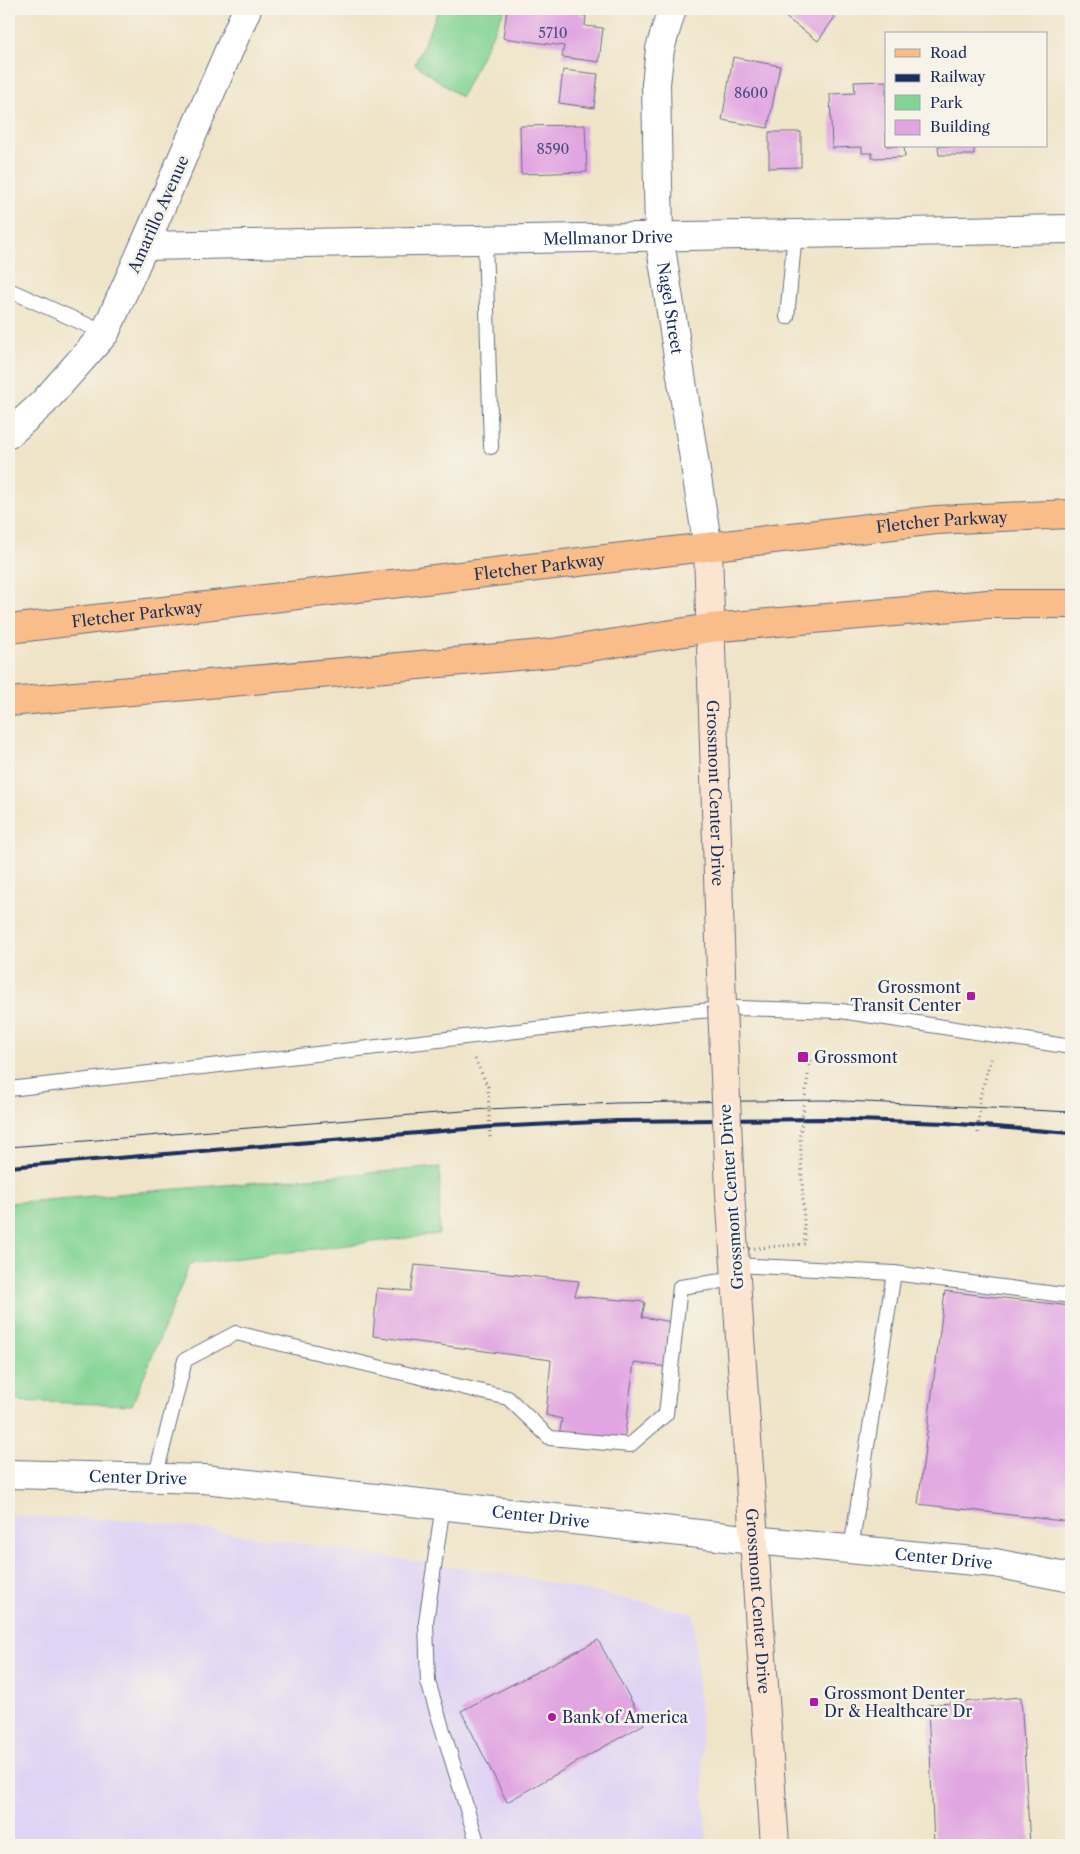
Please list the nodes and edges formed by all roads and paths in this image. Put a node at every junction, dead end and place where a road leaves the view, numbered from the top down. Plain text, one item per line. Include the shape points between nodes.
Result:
1 (247, 9) edge
2 (672, 9) edge
3 (1071, 229) edge
4 (795, 233) junction
5 (659, 235) junction
6 (485, 239) junction
7 (144, 246) junction
8 (9, 290) edge
9 (787, 317) dead end
10 (105, 333) junction
11 (9, 434) edge
12 (491, 447) dead end
13 (1071, 514) edge
14 (708, 548) junction
15 (1071, 604) edge
16 (710, 628) junction
17 (9, 629) edge
18 (9, 702) edge
19 (998, 1036) junction
20 (465, 1037) junction
21 (1071, 1047) edge
22 (810, 1060) dead end
23 (9, 1090) edge
24 (978, 1133) dead end
25 (490, 1138) dead end
26 (735, 1265) junction
27 (894, 1273) junction
28 (1071, 1296) edge
29 (9, 1474) edge
30 (155, 1478) junction
31 (443, 1504) junction
32 (753, 1540) junction
33 (851, 1550) junction
34 (1071, 1578) edge
35 (478, 1845) edge
36 (776, 1845) edge

1 - 7 street, Amarillo Avenue
2 - 5 street, Nagel Street via 660,49 656,84
3 - 4 street, Mellmanor Drive
4 - 5 street, Mellmanor Drive
4 - 9 lane
5 - 6 street, Mellmanor Drive
5 - 14 street, Nagel Street
6 - 7 street, Mellmanor Drive
6 - 12 lane
7 - 10 street, Amarillo Avenue
8 - 10 lane
10 - 11 street, Amarillo Avenue via 43,403
13 - 14 main road, Fletcher Parkway via 936,520
14 - 16 main road, Grossmont Center Drive
14 - 17 main road, Fletcher Parkway
15 - 16 main road via 988,604
16 - 18 main road via 552,653
16 - 26 main road, Grossmont Center Drive, bridge via 725,1105
19 - 20 lane via 841,1011 738,1008 675,1012
19 - 21 lane
19 - 24 path via 980,1097
20 - 23 lane
20 - 25 path via 488,1087
22 - 26 path, bridge via 800,1135 805,1244
26 - 27 lane
26 - 30 lane via 680,1287 666,1414 630,1445 550,1438 508,1398 236,1333 185,1360
26 - 32 main road, Grossmont Center Drive
27 - 28 lane
27 - 33 lane
29 - 30 street, Center Drive
30 - 31 street, Center Drive via 204,1479
31 - 32 street, Center Drive
31 - 35 lane via 426,1622 428,1682
32 - 33 street, Center Drive
32 - 36 main road, Grossmont Center Drive
33 - 34 street, Center Drive via 995,1564

